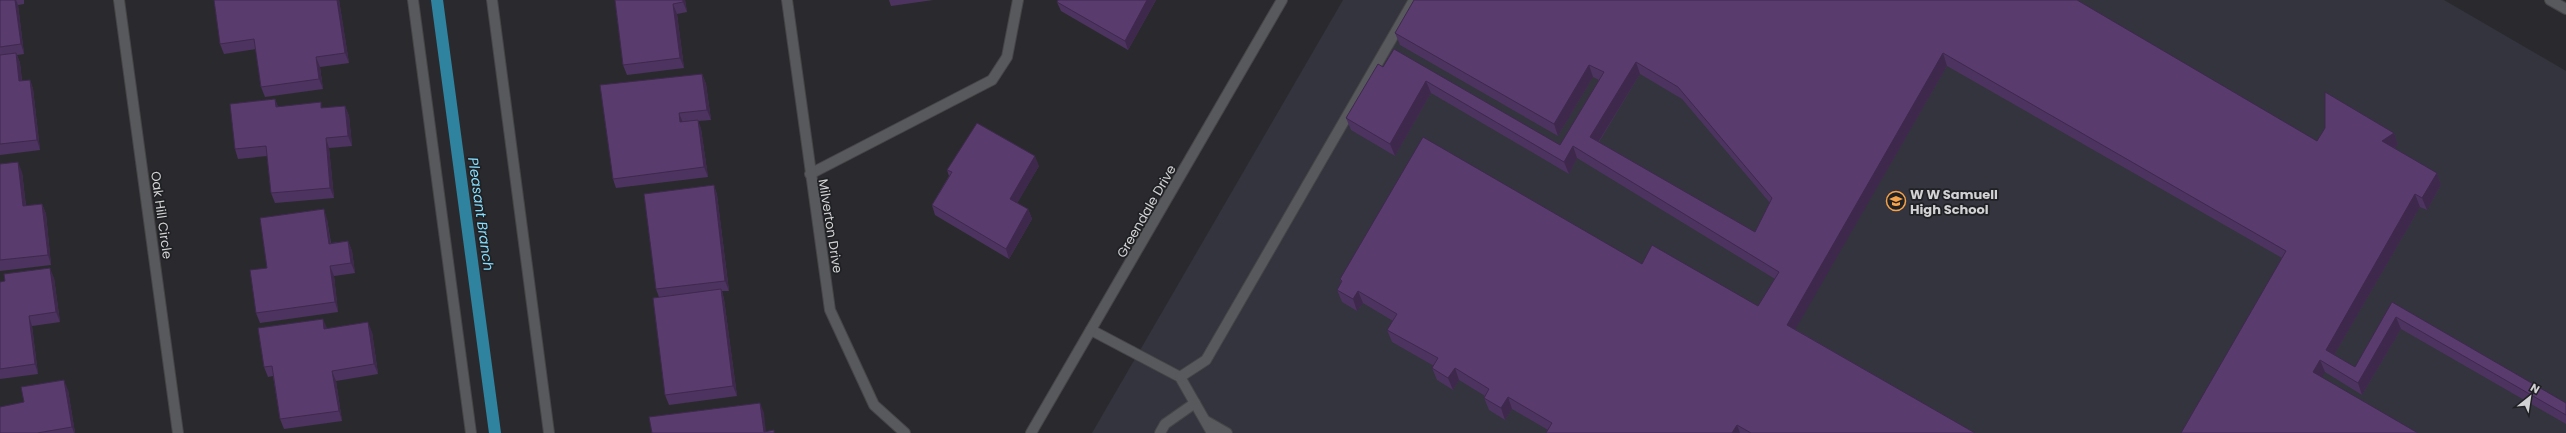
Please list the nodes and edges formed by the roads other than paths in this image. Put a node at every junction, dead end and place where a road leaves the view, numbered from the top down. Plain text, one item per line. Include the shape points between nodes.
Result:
1 (119, 0) edge
2 (413, 0) edge
3 (492, 0) edge
4 (787, 0) edge
5 (1018, 0) edge
6 (1282, 0) edge
7 (1414, 0) edge
8 (2550, 0) edge
9 (2566, 9) edge
10 (810, 174) junction
11 (1092, 330) junction
12 (1180, 377) junction
13 (1195, 403) junction
14 (1205, 421) junction
15 (178, 433) edge
16 (471, 433) edge
17 (549, 433) edge
18 (905, 433) edge
19 (1031, 433) edge
20 (1160, 433) edge
21 (1212, 433) edge
22 (1227, 433) edge

1 - 15 street, Oak Hill Circle
2 - 16 street
3 - 17 street
4 - 10 street, Milverton Drive
5 - 10 street via 1007,57 992,80
6 - 11 street, Greendale Drive
7 - 12 street via 1206,360
8 - 9 street
10 - 18 street, Milverton Drive via 830,310 874,405
11 - 12 street
11 - 19 street, Greendale Drive
12 - 13 street
13 - 14 street
13 - 20 street via 1165,424
14 - 21 street
14 - 22 street

